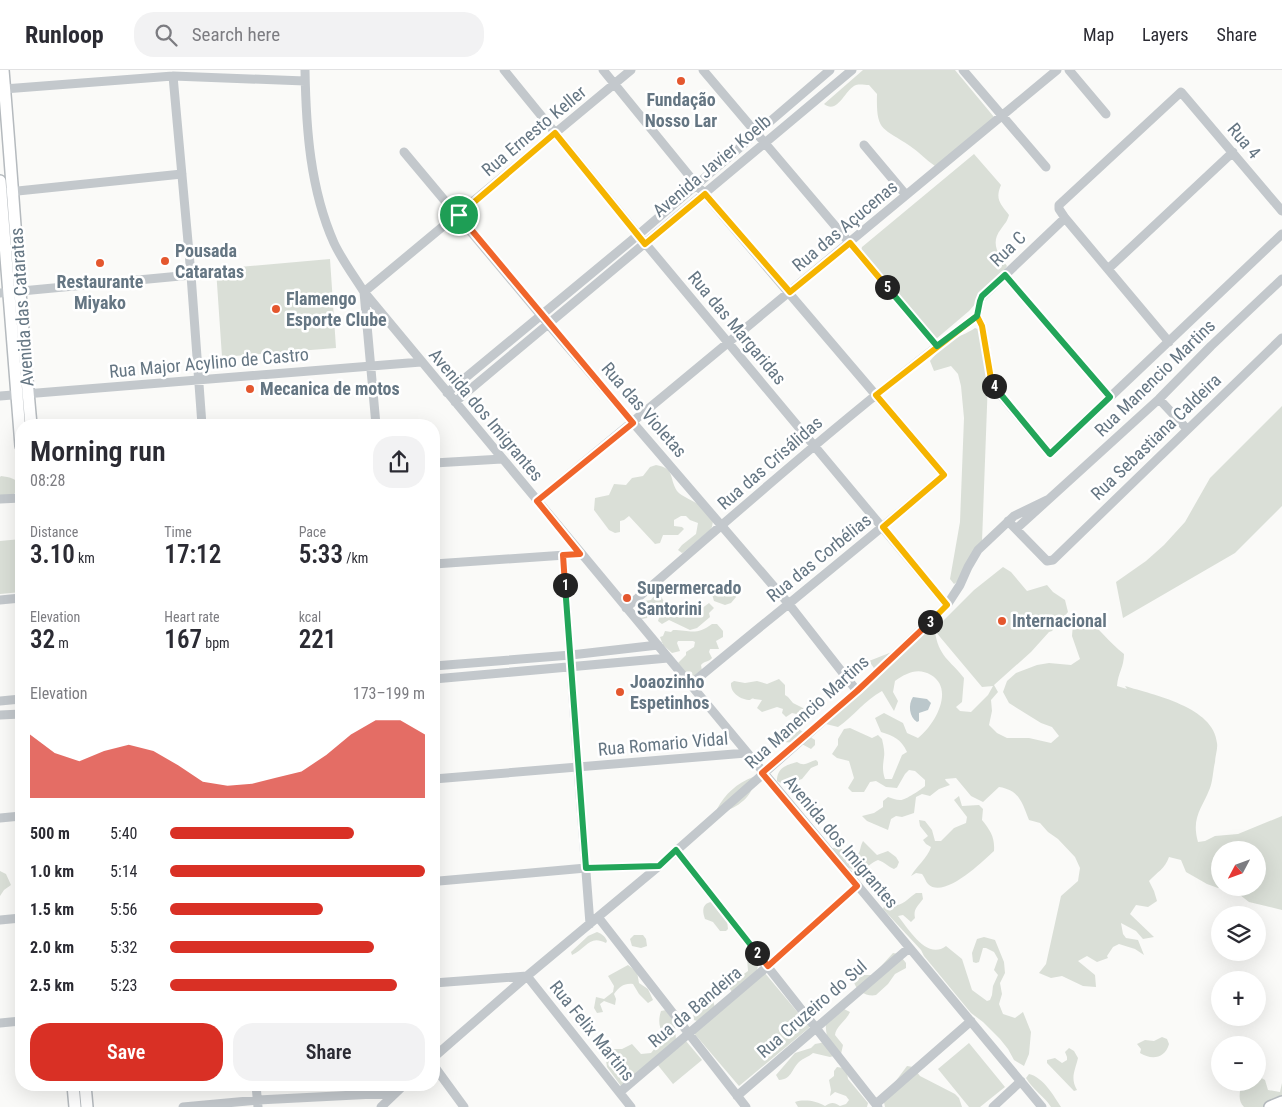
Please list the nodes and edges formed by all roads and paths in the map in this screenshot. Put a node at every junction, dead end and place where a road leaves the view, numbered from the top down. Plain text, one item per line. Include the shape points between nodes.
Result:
1 (3, 70) edge
2 (305, 70) edge
3 (504, 70) edge
4 (602, 70) edge
5 (631, 70) edge
6 (703, 70) edge
7 (830, 70) edge
8 (852, 70) edge
9 (963, 70) edge
10 (1057, 70) edge
11 (1069, 70) edge
12 (173, 76) junction
13 (305, 81) junction
14 (615, 84) junction
15 (4, 89) junction
16 (1106, 114) dead end
17 (1002, 116) junction
18 (757, 132) junction
19 (555, 133) junction
20 (766, 142) junction
21 (864, 145) dead end
22 (404, 152) dead end
23 (1233, 152) junction
24 (1046, 167) dead end
25 (182, 174) junction
26 (696, 184) junction
27 (0, 189) edge
28 (14, 191) junction
29 (705, 194) junction
30 (906, 195) junction
31 (1282, 212) edge
32 (459, 215) junction
33 (1065, 218) junction
34 (1282, 234) edge
35 (638, 235) junction
36 (850, 243) junction
37 (645, 244) junction
38 (1108, 269) junction
39 (191, 275) junction
40 (1005, 275) junction
41 (1282, 279) edge
42 (9, 292) edge
43 (364, 292) junction
44 (790, 292) junction
45 (541, 314) junction
46 (977, 316) junction
47 (549, 324) junction
48 (1282, 338) edge
49 (1169, 342) junction
50 (729, 343) junction
51 (937, 346) junction
52 (421, 362) junction
53 (372, 366) junction
54 (198, 380) junction
55 (447, 393) junction
56 (22, 394) junction
57 (876, 395) junction
58 (0, 396) edge
59 (1110, 397) junction
60 (1159, 399) junction
61 (454, 402) junction
62 (22, 419) edge
63 (29, 419) edge
64 (201, 419) edge
65 (376, 419) edge
66 (633, 423) junction
67 (1187, 429) junction
68 (815, 446) junction
69 (502, 459) junction
70 (440, 463) edge
71 (15, 498) edge
72 (0, 499) edge
73 (1049, 499) junction
74 (537, 501) junction
75 (1008, 521) junction
76 (722, 525) junction
77 (883, 527) junction
78 (1016, 529) junction
79 (580, 554) junction
80 (563, 555) junction
81 (440, 564) edge
82 (15, 599) edge
83 (0, 600) edge
84 (788, 603) junction
85 (947, 605) junction
86 (626, 608) junction
87 (658, 645) junction
88 (571, 655) junction
89 (668, 658) junction
90 (440, 666) edge
91 (572, 667) junction
92 (440, 678) edge
93 (690, 684) junction
94 (857, 691) junction
95 (15, 700) edge
96 (0, 701) edge
97 (15, 714) edge
98 (0, 715) edge
99 (746, 753) junction
100 (578, 768) junction
101 (762, 773) junction
102 (440, 779) edge
103 (15, 817) edge
104 (0, 818) edge
105 (676, 850) junction
106 (659, 866) junction
107 (586, 868) junction
108 (440, 881) edge
109 (857, 886) junction
110 (598, 917) junction
111 (15, 919) edge
112 (0, 920) edge
113 (590, 924) junction
114 (909, 948) junction
115 (768, 966) junction
116 (527, 976) junction
117 (440, 983) edge
118 (15, 1022) edge
119 (971, 1022) junction
120 (0, 1023) edge
121 (815, 1028) junction
122 (689, 1034) junction
123 (440, 1052) edge
124 (440, 1074) edge
125 (1021, 1081) junction
126 (74, 1091) edge
127 (86, 1091) edge
128 (257, 1091) edge
129 (397, 1091) edge
130 (620, 1092) junction
131 (395, 1093) junction
132 (737, 1096) junction
133 (1282, 1102) edge
134 (258, 1104) edge
135 (877, 1105) edge
136 (75, 1107) edge
137 (87, 1107) edge
138 (183, 1107) edge
139 (381, 1107) edge
140 (464, 1107) edge
141 (631, 1107) edge
142 (746, 1107) edge
143 (992, 1107) edge
144 (1042, 1107) edge
145 (1270, 1107) edge

1 - 15 main road, Avenida das Cataratas
2 - 13 street, Avenida dos Imigrantes
3 - 19 street, Rua das Margaridas
4 - 14 street
5 - 14 street, Rua Ernesto Keller
6 - 18 street
7 - 18 street, Avenida Javier Koelb
8 - 20 street, Avenida Javier Koelb
9 - 17 street
10 - 17 street, Rua das Açucenas
11 - 16 street
12 - 13 street
12 - 15 street
12 - 25 street
13 - 43 street, Avenida dos Imigrantes via 312,166 320,205 335,244
14 - 19 street, Rua Ernesto Keller
14 - 26 street
15 - 28 main road, Avenida das Cataratas
17 - 24 street
17 - 30 street, Rua das Açucenas
18 - 20 street
18 - 26 street, Avenida Javier Koelb
19 - 32 street, Rua Ernesto Keller
19 - 35 street, Rua das Margaridas
20 - 29 street, Avenida Javier Koelb
20 - 36 street
21 - 30 street
22 - 32 street, Rua das Violetas
23 - 31 street, Rua 4
23 - 33 street, Rua 4 via 1181,92 1060,205 1059,210
23 - 38 street
25 - 28 street
25 - 39 street
26 - 29 street
26 - 35 street, Avenida Javier Koelb
27 - 28 street
27 - 42 main road, Avenida das Cataratas
28 - 42 main road, Avenida das Cataratas
29 - 37 street, Avenida Javier Koelb
29 - 44 street
30 - 36 street, Rua das Açucenas
32 - 43 street, Rua Ernesto Keller
32 - 45 street, Rua das Violetas
33 - 38 street
33 - 40 street, Rua C
34 - 49 street
35 - 37 street, Rua das Margaridas
35 - 45 street, Avenida Javier Koelb
36 - 44 street, Rua das Açucenas
36 - 51 street
37 - 47 street, Avenida Javier Koelb
37 - 50 street, Rua das Margaridas
38 - 49 street
39 - 42 street
39 - 54 street
40 - 46 street, Rua C via 982,296
40 - 59 street
41 - 60 street, Rua Manencio Martins
42 - 56 main road, Avenida das Cataratas
43 - 52 street, Avenida dos Imigrantes
43 - 53 street
44 - 50 street, Rua das Açucenas
44 - 57 street
45 - 47 street, Rua das Violetas
45 - 55 street, Avenida Javier Koelb
46 - 51 street
46 - 59 street via 994,386 1050,454
47 - 61 street, Avenida Javier Koelb
47 - 66 street, Rua das Violetas
48 - 67 street, Rua Sebastiana Caldeira
49 - 59 street
50 - 66 street, Rua das Açucenas
50 - 68 street, Rua das Margaridas
51 - 57 street, Rua das Crisálidas
52 - 53 street, Rua Major Acylino de Castro
52 - 55 street, Avenida dos Imigrantes
53 - 54 street, Rua Major Acylino de Castro
53 - 65 street
54 - 56 street, Rua Major Acylino de Castro
54 - 64 street
55 - 61 street, Avenida dos Imigrantes
56 - 58 street, Rua Major Acylino de Castro
56 - 62 main road, Avenida das Cataratas
56 - 63 main road, Avenida das Cataratas
57 - 68 street, Rua das Crisálidas
57 - 77 street, Rua das Corbélias via 944,475
60 - 67 street
60 - 73 street, Rua Manencio Martins
61 - 69 street, Avenida dos Imigrantes
66 - 74 street, Rua das Açucenas
66 - 76 street, Rua das Violetas
67 - 78 street, Rua Sebastiana Caldeira via 1053,560 1047,561
68 - 76 street, Rua das Crisálidas
68 - 77 street, Rua das Margaridas
69 - 70 street
69 - 74 street, Avenida dos Imigrantes
71 - 72 street
73 - 75 street, Rua Manencio Martins via 1023,510
73 - 78 street, Rua Manencio Martins
74 - 79 street, Avenida dos Imigrantes
75 - 78 street
75 - 85 street, Rua Manencio Martins via 978,550
76 - 84 street, Rua das Violetas
76 - 86 street, Rua das Crisálidas
77 - 84 street, Rua das Corbélias
77 - 85 street, Rua das Margaridas
79 - 80 street
79 - 86 street, Avenida dos Imigrantes
80 - 81 street
80 - 88 street
82 - 83 street
84 - 93 street, Rua das Corbélias
84 - 94 street, Rua das Violetas
85 - 94 street, Rua Manencio Martins
86 - 87 street, Avenida dos Imigrantes
87 - 88 street
87 - 89 street, Avenida dos Imigrantes
88 - 90 street
88 - 91 street
89 - 91 street
89 - 93 street, Avenida dos Imigrantes
91 - 92 street
91 - 100 street
93 - 99 street, Avenida dos Imigrantes
94 - 101 street, Rua Manencio Martins
95 - 96 street
97 - 98 street
99 - 100 street, Rua Romario Vidal
99 - 101 street, Avenida dos Imigrantes
100 - 102 street, Rua Romario Vidal
100 - 107 street
101 - 105 street, Rua Manencio Martins
101 - 109 street, Avenida dos Imigrantes
103 - 104 street
105 - 106 street, Rua Manencio Martins
105 - 115 street
106 - 107 street
106 - 110 street, Rua Manencio Martins
107 - 108 street
107 - 113 street
109 - 114 street, Avenida dos Imigrantes
109 - 115 street, Rua da Bandeira
110 - 113 street, Rua Manencio Martins
110 - 122 street
111 - 112 street
113 - 116 street, Rua Manencio Martins
114 - 119 street, Avenida dos Imigrantes
114 - 121 street, Rua Cruzeiro do Sul
115 - 121 street
115 - 122 street, Rua da Bandeira
116 - 117 street
116 - 123 street, Rua Manencio Martins
116 - 130 street, Rua Felix Martins
118 - 120 street
119 - 125 street, Avenida dos Imigrantes
119 - 135 street
121 - 132 street, Rua Cruzeiro do Sul
121 - 135 street
122 - 130 street, Rua da Bandeira
122 - 132 street
124 - 140 street
125 - 143 street
125 - 144 street, Avenida dos Imigrantes
126 - 136 main road
127 - 137 main road
128 - 134 street
129 - 131 street
130 - 141 street, Rua Felix Martins
131 - 134 street
131 - 139 street
132 - 142 street
133 - 145 main road
134 - 138 street

